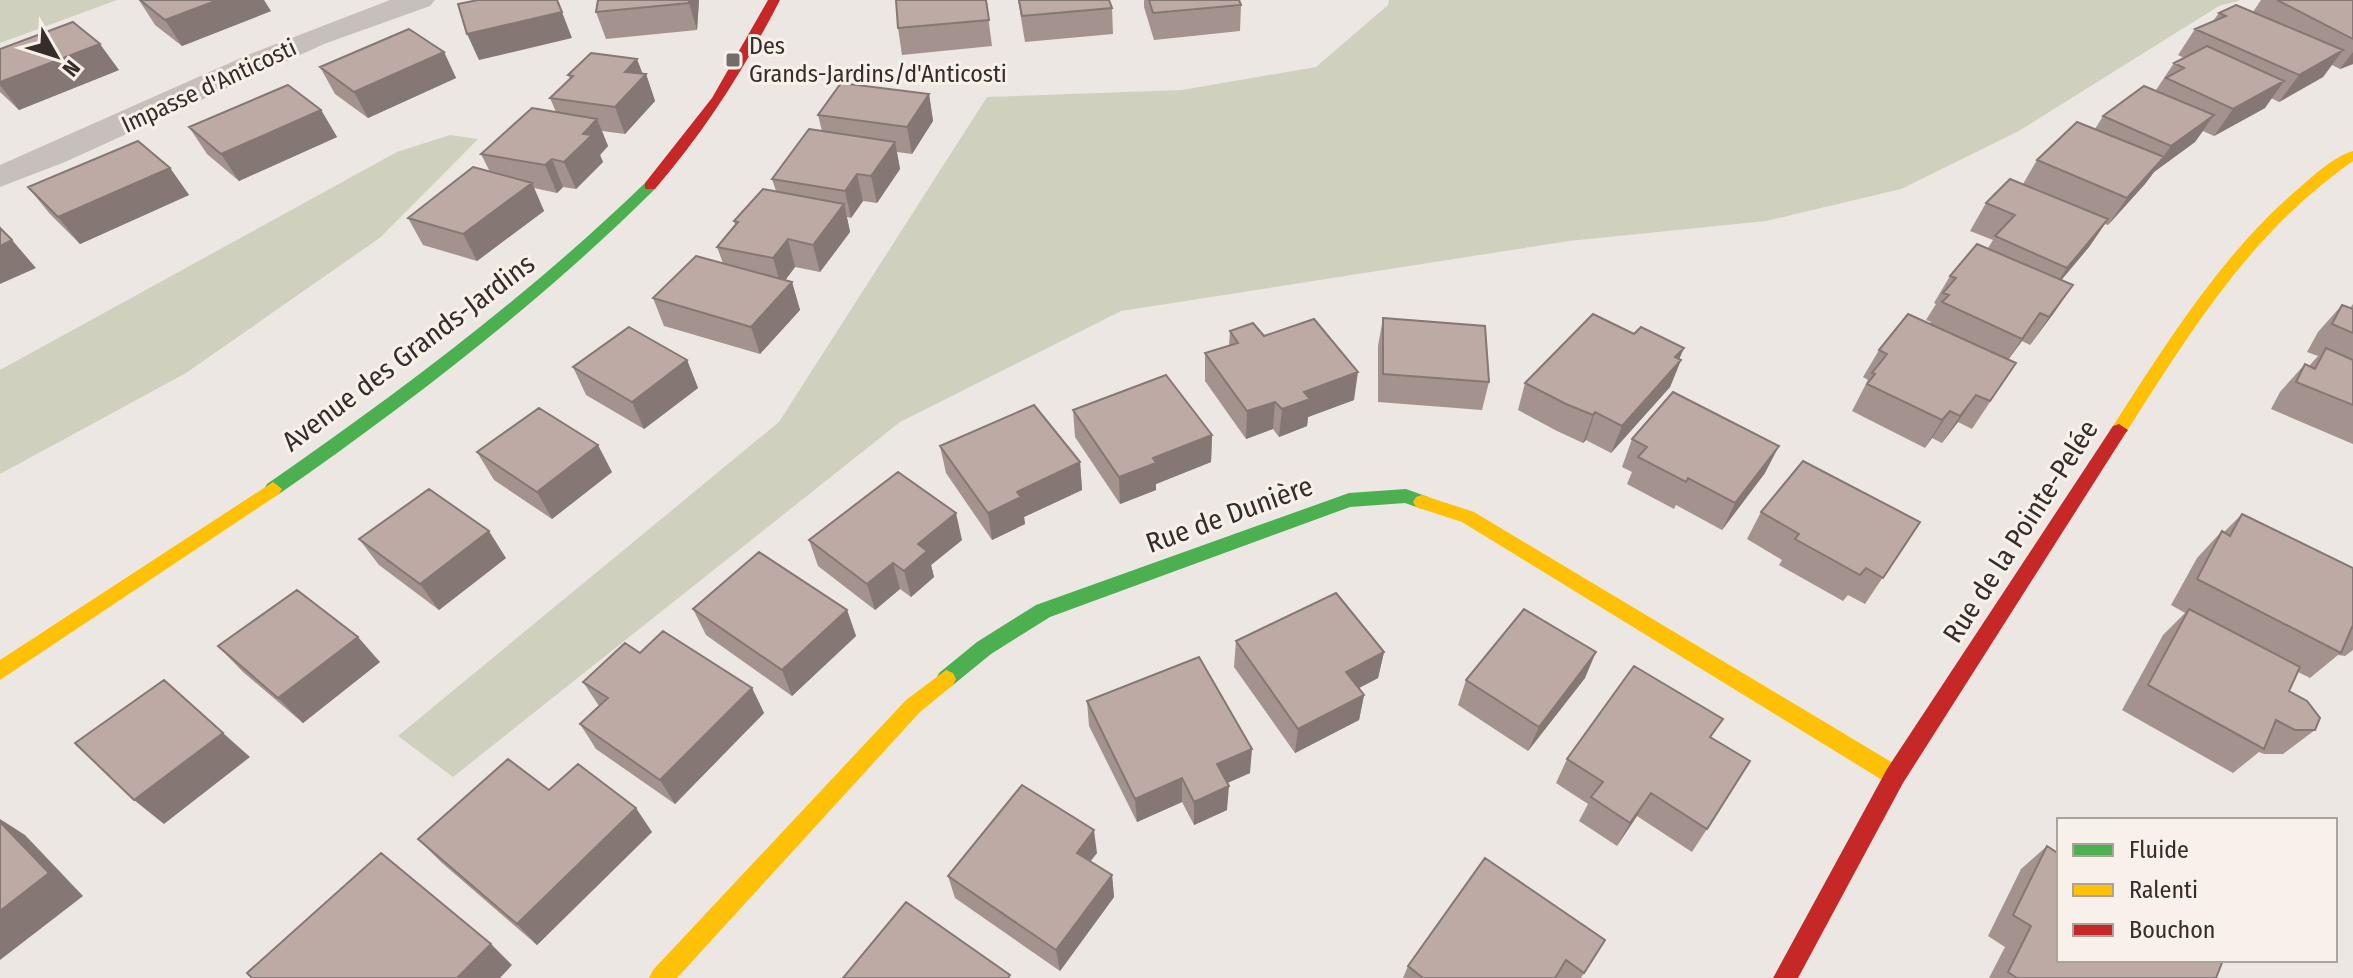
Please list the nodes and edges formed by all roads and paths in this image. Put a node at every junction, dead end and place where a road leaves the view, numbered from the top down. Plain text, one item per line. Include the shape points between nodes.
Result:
1 (420, 0) edge
2 (774, 0) edge
3 (2353, 155) edge
4 (0, 177) edge
5 (0, 671) edge
6 (1895, 776) junction
7 (661, 978) edge
8 (1785, 978) edge

1 - 4 street, Impasse d'Anticosti via 331,31
2 - 5 street, Avenue des Grands-Jardins via 706,122 668,168 571,262 404,397
3 - 6 street, Rue de la Pointe-Pelée via 2279,209 2232,261
6 - 7 street, Rue de Dunière via 1468,517 1406,496 1349,500 1043,611 984,648 913,706
6 - 8 street, Rue de la Pointe-Pelée

